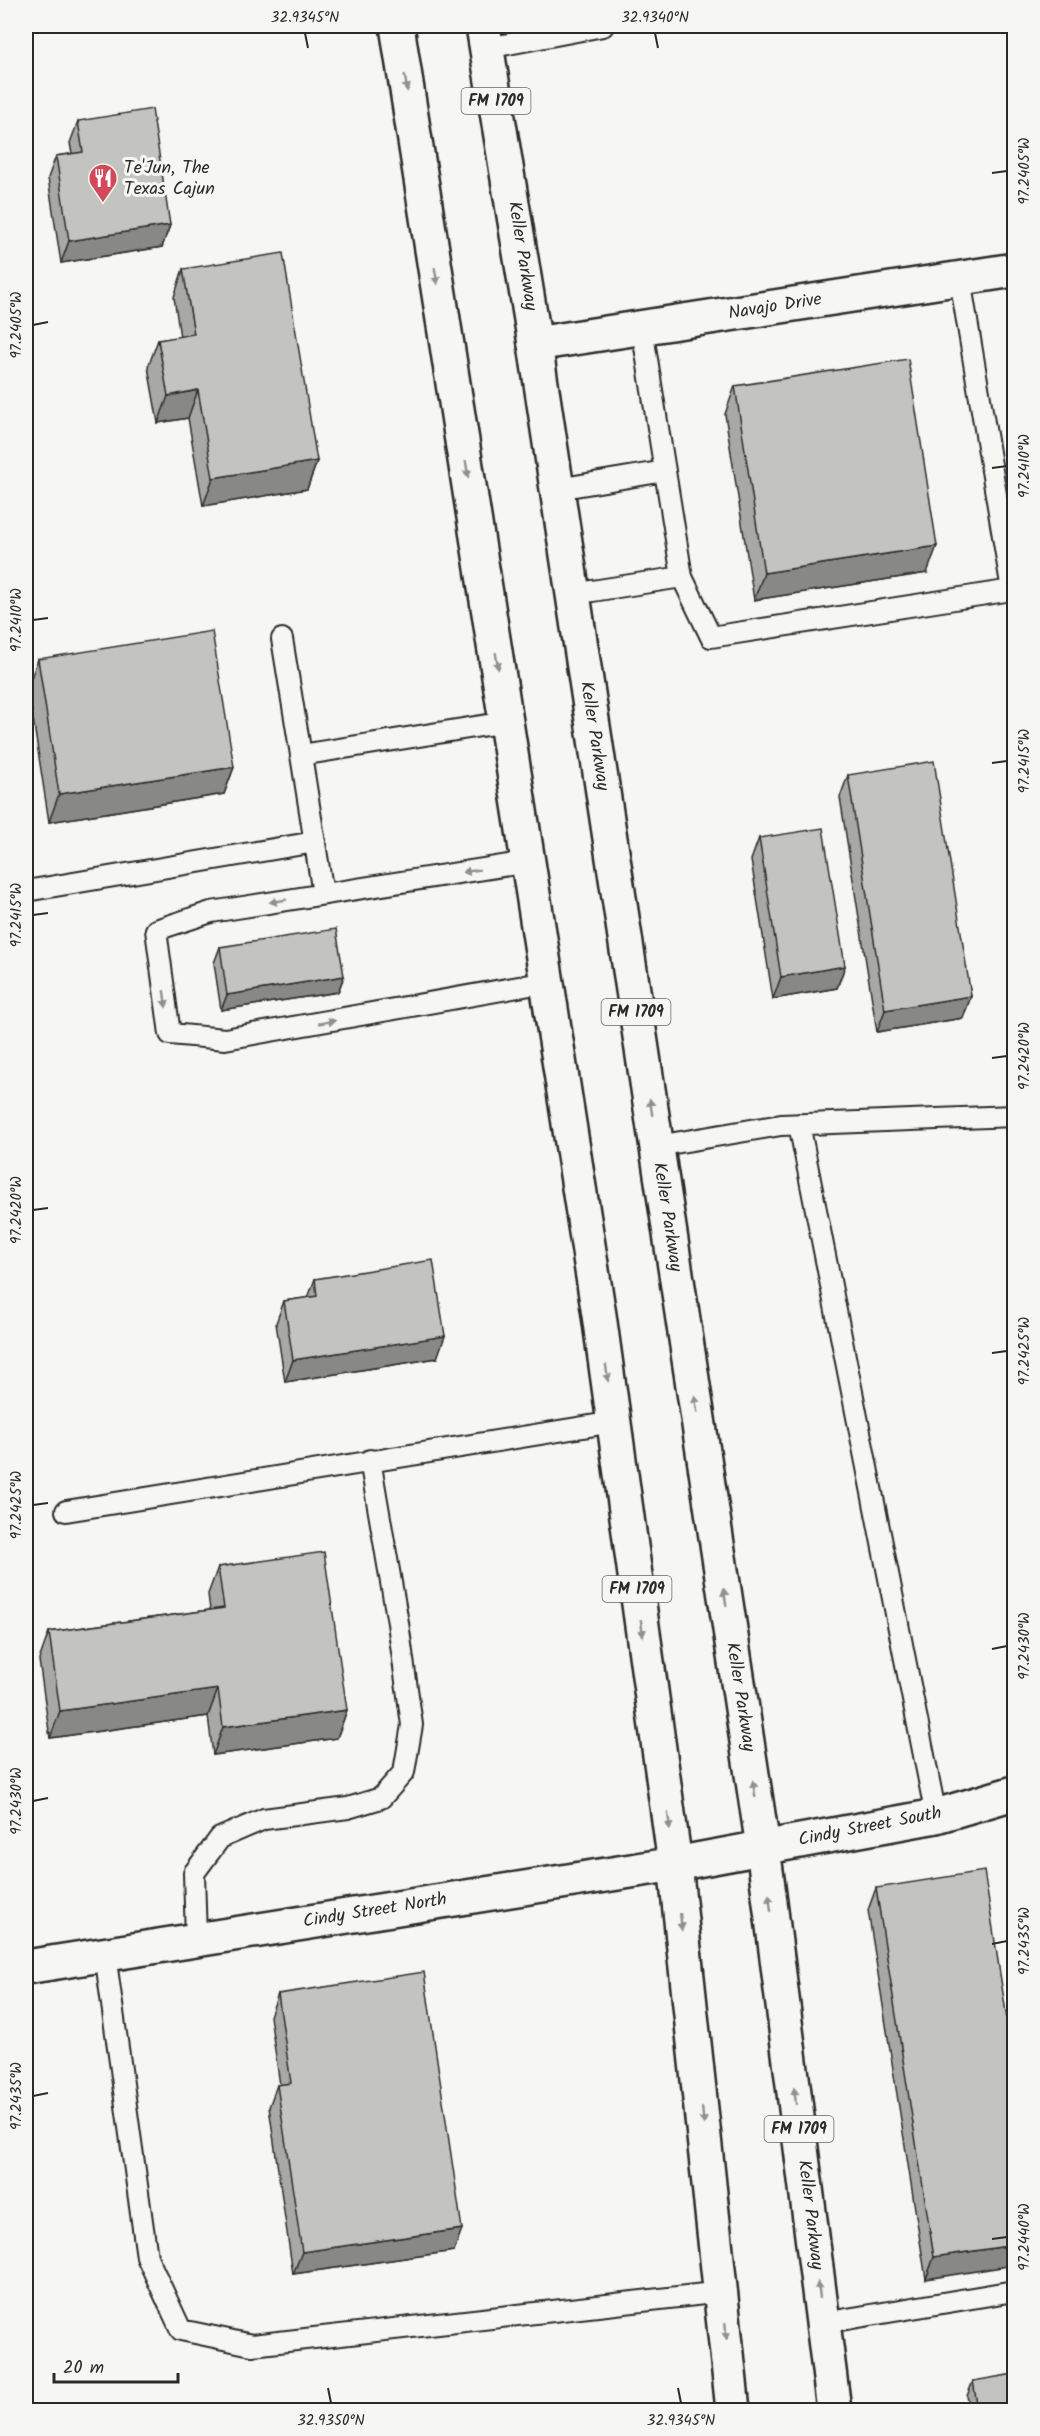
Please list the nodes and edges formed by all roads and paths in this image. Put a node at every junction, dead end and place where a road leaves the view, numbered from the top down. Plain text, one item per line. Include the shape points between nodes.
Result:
1 (397, 26) edge
2 (603, 26) edge
3 (485, 37) edge
4 (1014, 270) edge
5 (960, 279) junction
6 (642, 328) junction
7 (535, 344) junction
8 (664, 471) junction
9 (557, 489) junction
10 (1009, 536) edge
11 (682, 577) junction
12 (573, 594) junction
13 (282, 639) dead end
14 (506, 722) junction
15 (301, 755) junction
16 (315, 842) junction
17 (528, 862) junction
18 (26, 891) edge
19 (323, 894) junction
20 (547, 982) junction
21 (1014, 1116) edge
22 (799, 1124) junction
23 (657, 1146) junction
24 (614, 1422) junction
25 (370, 1460) junction
26 (66, 1511) dead end
27 (1014, 1792) edge
28 (936, 1816) junction
29 (764, 1847) junction
30 (724, 1855) joint
31 (675, 1864) junction
32 (196, 1940) junction
33 (105, 1954) junction
34 (26, 1967) edge
35 (1014, 2291) edge
36 (722, 2292) junction
37 (823, 2323) junction
38 (733, 2410) edge
39 (834, 2410) edge

1 -> 14 main road, FM 1709
2 - 3 lane
3 - 7 main road, Keller Parkway / FM 1709
4 - 5 main road, Navajo Drive
5 - 6 main road, Navajo Drive
5 - 10 lane
6 - 7 main road, Navajo Drive
6 - 8 lane
7 - 9 main road, Keller Parkway / FM 1709
8 - 9 lane
8 - 11 lane
9 - 12 main road, Keller Parkway / FM 1709
10 - 11 lane via 1012,590 711,637
11 - 12 lane
23 -> 12 main road, Keller Parkway / FM 1709
13 - 15 lane
14 - 15 lane
14 - 17 main road, FM 1709
15 - 16 lane
16 - 18 lane
16 - 19 lane
17 -> 19 lane
17 - 20 main road, FM 1709
19 -> 20 lane via 211,912 156,930 170,1034 225,1039
20 -> 24 main road, FM 1709
21 - 22 lane
22 - 23 lane
22 - 28 lane
29 -> 23 main road, Keller Parkway / FM 1709
24 - 25 lane
24 -> 31 main road, FM 1709
25 - 26 lane
25 - 32 lane via 412,1725 404,1773 381,1798 348,1809 264,1819 220,1838 194,1873
27 - 28 main road, Cindy Street South
28 - 29 main road, Cindy Street South
29 - 30 main road, Cindy Street South
37 -> 29 main road, Keller Parkway / FM 1709
30 - 31 main road, Cindy Street North
31 - 32 main road, Cindy Street North
31 -> 36 main road, FM 1709
32 - 33 main road, Cindy Street North
33 - 34 main road, Cindy Street North
33 - 36 lane via 147,2257 181,2330 252,2345
35 - 37 lane
36 -> 38 main road, FM 1709
37 - 39 main road, Keller Parkway / FM 1709

